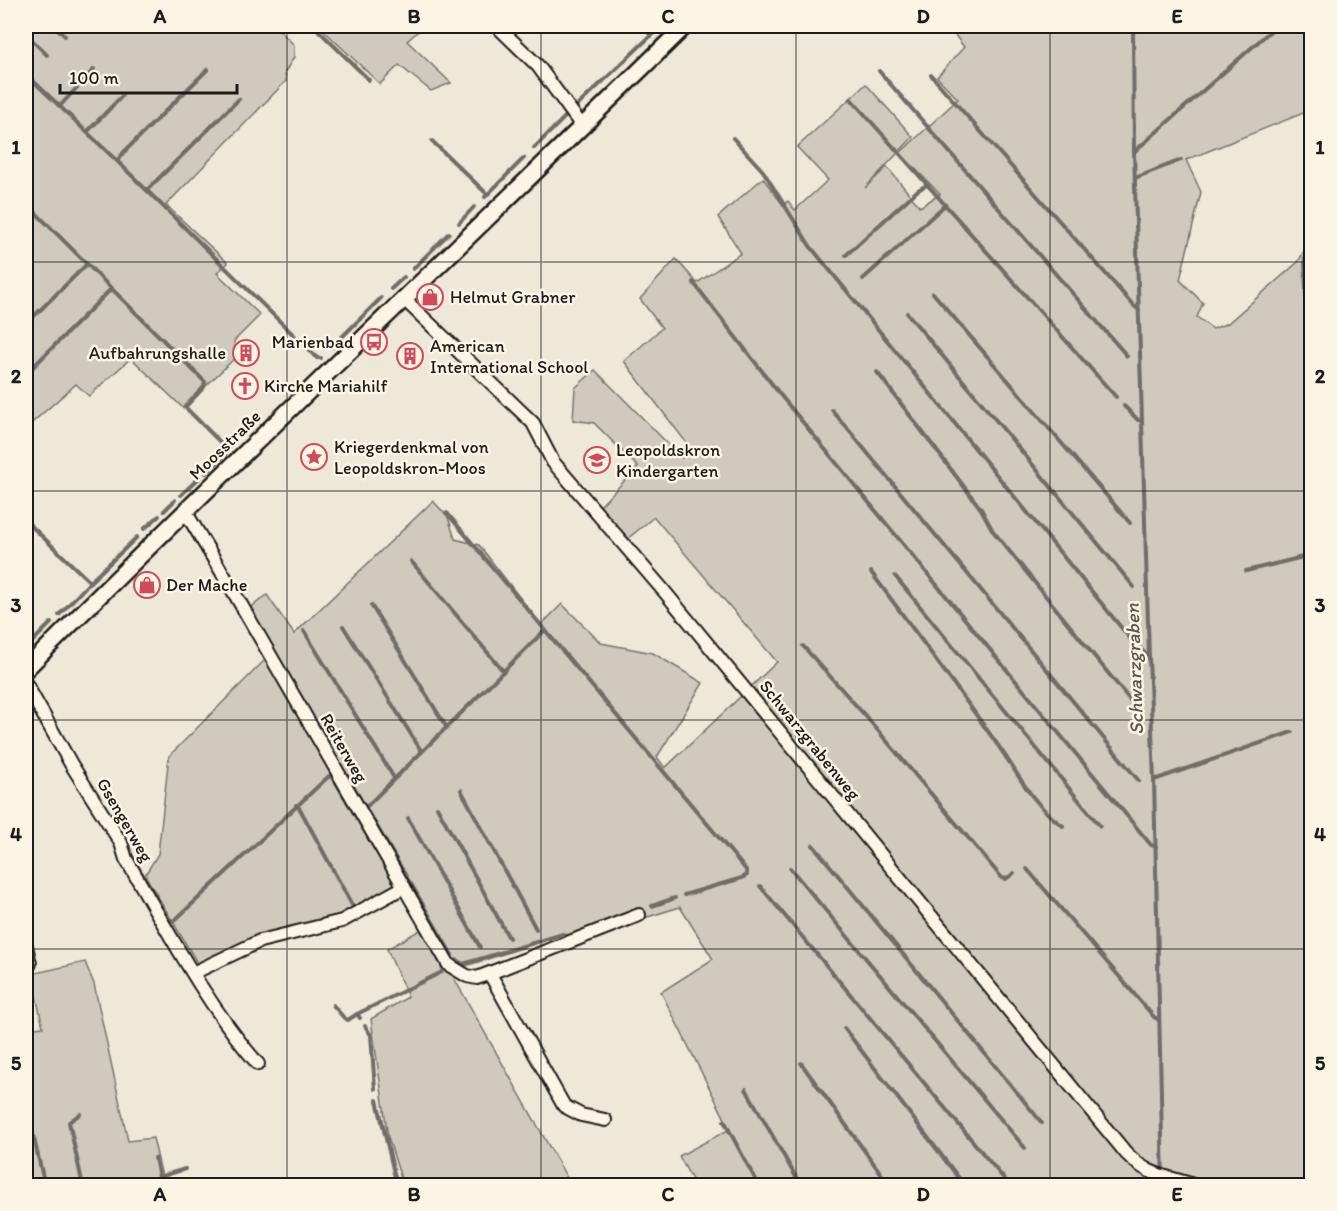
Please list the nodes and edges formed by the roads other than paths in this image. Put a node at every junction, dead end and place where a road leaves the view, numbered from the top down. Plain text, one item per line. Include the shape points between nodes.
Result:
1 (503, 26) edge
2 (685, 26) edge
3 (582, 126) junction
4 (405, 300) junction
5 (185, 511) junction
6 (26, 669) edge
7 (26, 684) edge
8 (404, 887) junction
9 (639, 915) dead end
10 (26, 946) edge
11 (30, 964) dead end
12 (193, 973) junction
13 (490, 974) junction
14 (258, 1064) dead end
15 (605, 1120) dead end
16 (1196, 1185) edge

1 - 3 street via 500,29 538,66
2 - 3 street, Moosstraße
3 - 4 street, Moosstraße
4 - 5 street, Moosstraße
4 - 16 street, Schwarzgrabenweg via 533,423 553,462 1118,1144 1142,1168
5 - 6 street, Moosstraße
5 - 8 street, Reiterweg
7 - 12 street, Gsengerweg
8 - 12 street via 342,921 260,941
8 - 13 street, Reiterweg via 449,965 467,976
9 - 13 street, Reiterweg
10 - 11 street
12 - 14 street, Gsengerweg
13 - 15 street via 564,1106 580,1115

